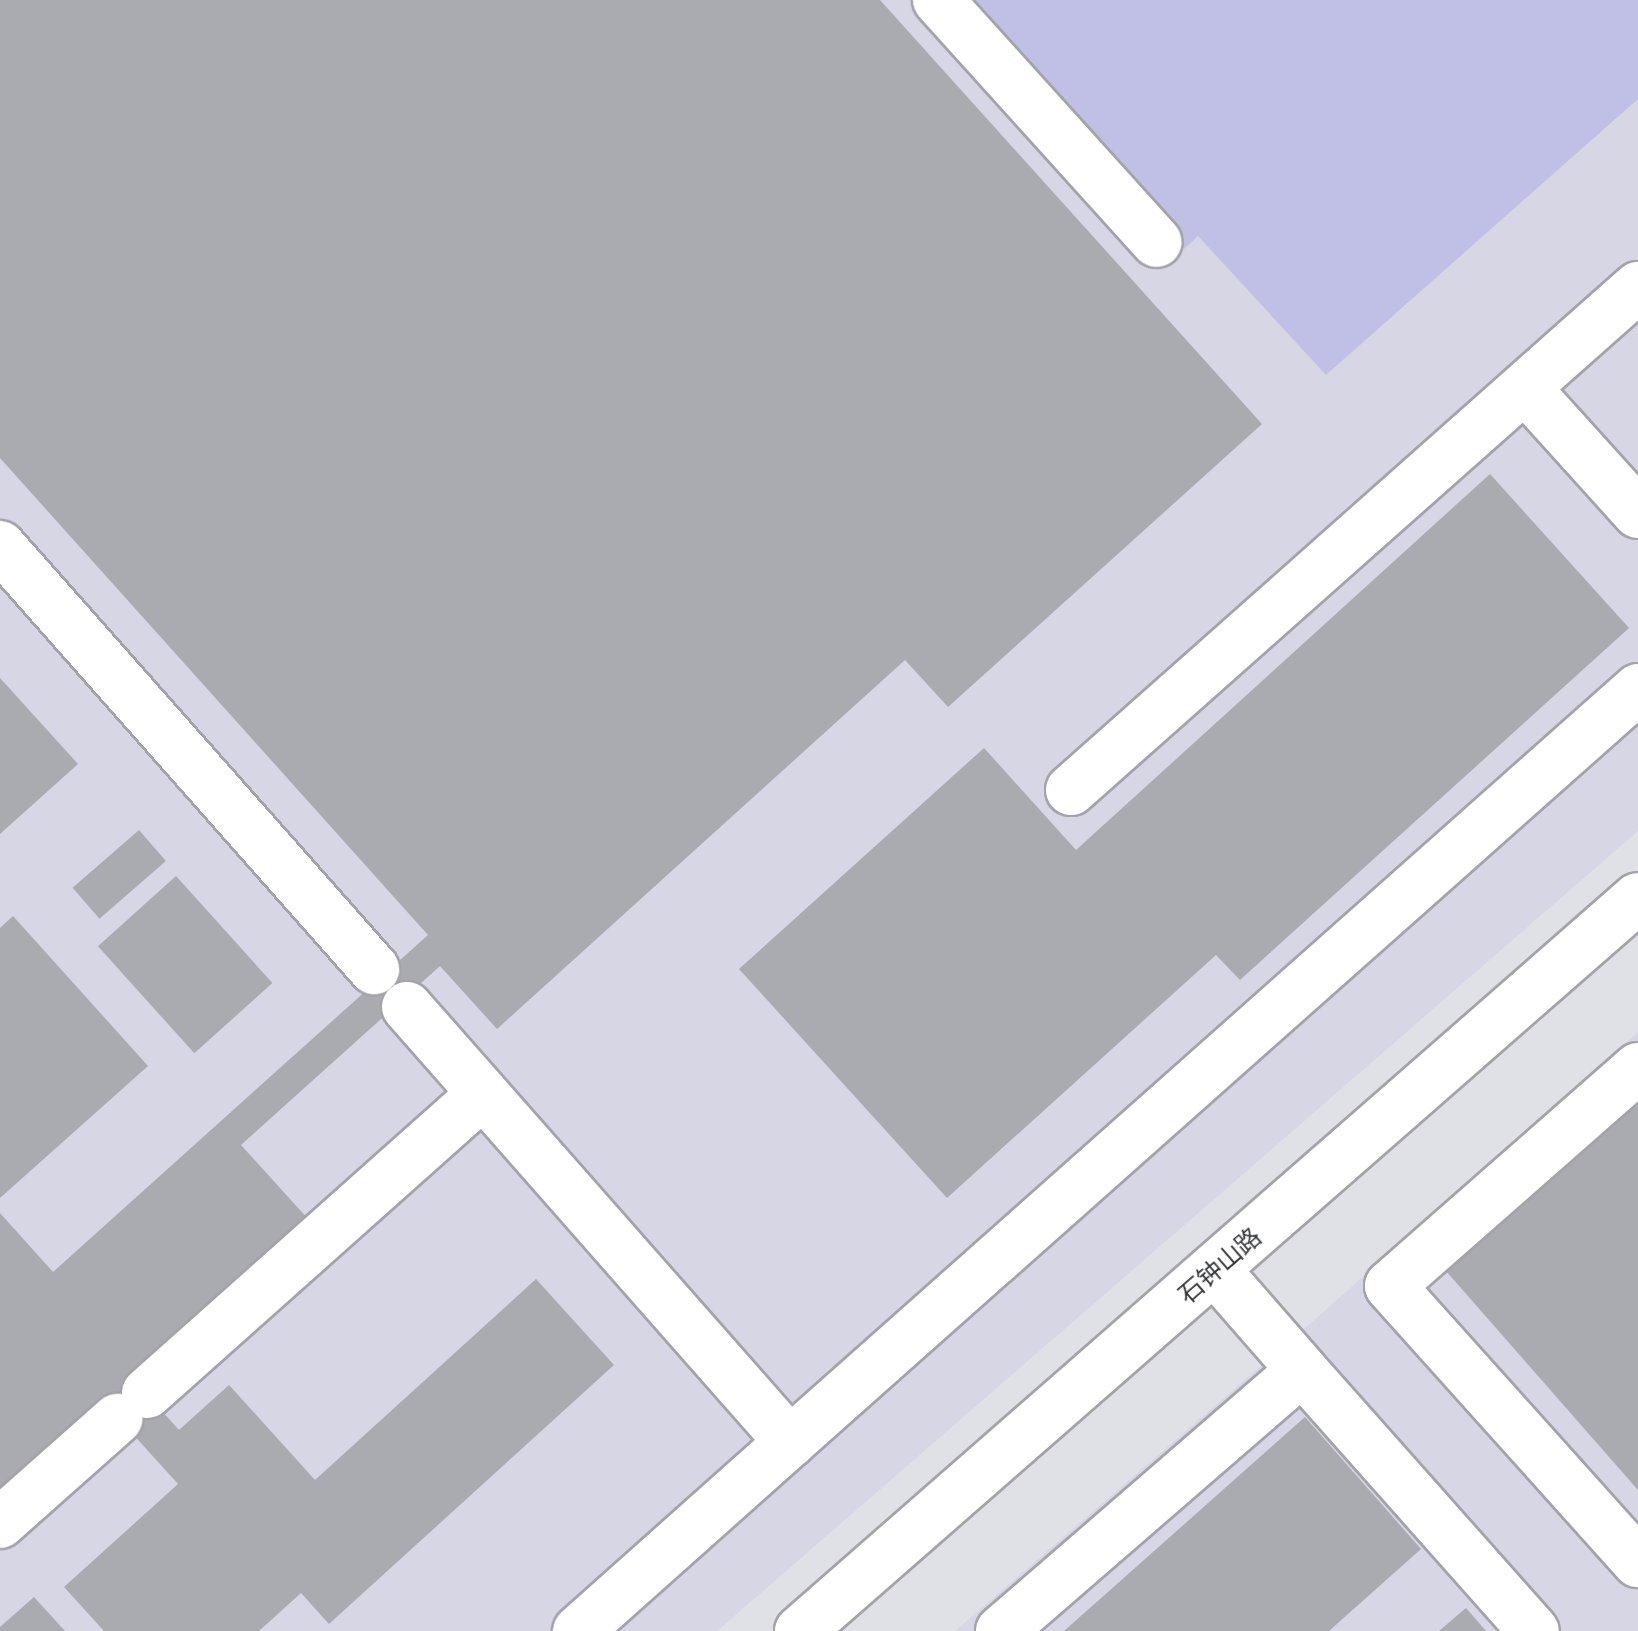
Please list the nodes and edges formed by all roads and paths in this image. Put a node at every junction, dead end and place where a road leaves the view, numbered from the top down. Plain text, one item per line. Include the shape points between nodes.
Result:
1 (938, 0) edge
2 (1157, 242) dead end
3 (1638, 287) edge
4 (1526, 389) junction
5 (1638, 513) edge
6 (0, 546) edge
7 (1638, 689) edge
8 (1071, 790) dead end
9 (1638, 898) edge
10 (374, 969) dead end
11 (407, 1007) dead end
12 (1638, 1068) edge
13 (483, 1094) junction
14 (1214, 1269) junction
15 (1302, 1370) junction
16 (790, 1442) junction
17 (0, 1523) edge
18 (1638, 1562) edge
19 (578, 1631) edge
20 (800, 1631) edge
21 (1001, 1631) edge
22 (1534, 1631) edge

1 - 2 street
3 - 4 street
4 - 5 street
4 - 8 street
6 - 10 street
7 - 16 street
9 - 14 street, 石钟山路
11 - 13 street
12 - 18 street via 1390,1286
13 - 16 street
13 - 17 street
14 - 15 street
14 - 20 street, 石钟山路
15 - 21 street
15 - 22 street
16 - 19 street

